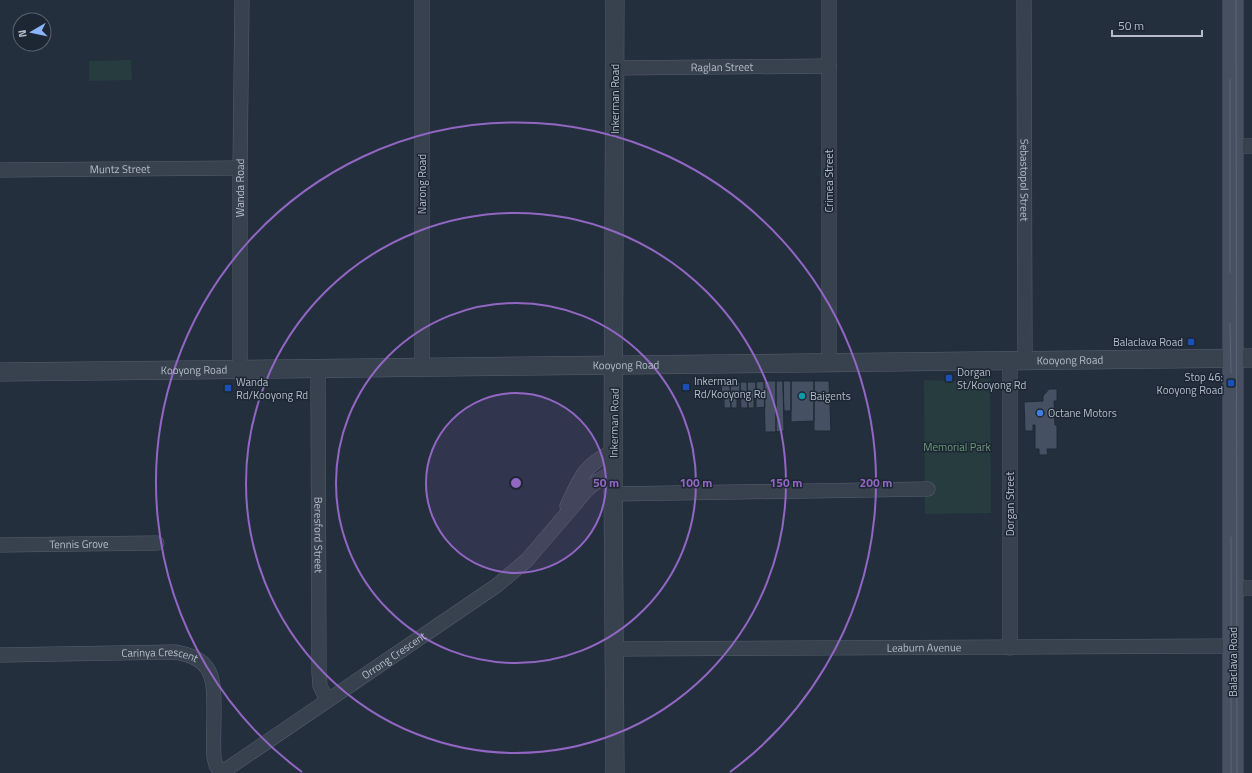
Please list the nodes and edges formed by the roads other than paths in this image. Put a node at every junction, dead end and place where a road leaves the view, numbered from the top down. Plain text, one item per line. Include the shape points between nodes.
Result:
1 (422, 0) edge
2 (614, 0) edge
3 (829, 0) edge
4 (1024, 0) edge
5 (1233, 0) edge
6 (241, 2) edge
7 (829, 66) junction
8 (614, 68) junction
9 (1242, 146) edge
10 (240, 168) junction
11 (0, 170) edge
12 (1243, 358) edge
13 (1018, 360) junction
14 (829, 363) junction
15 (614, 365) junction
16 (422, 368) junction
17 (318, 369) junction
18 (240, 370) junction
19 (0, 372) edge
20 (613, 452) junction
21 (613, 473) junction
22 (928, 489) dead end
23 (613, 494) junction
24 (557, 526) junction
25 (157, 544) dead end
26 (0, 545) edge
27 (1243, 588) edge
28 (1234, 646) junction
29 (1010, 648) junction
30 (615, 649) junction
31 (0, 655) edge
32 (327, 700) junction
33 (221, 773) edge
34 (615, 773) edge
35 (1234, 773) edge

1 - 16 street, Narong Road
2 - 8 street, Inkerman Road
3 - 7 street, Crimea Street
4 - 13 street, Sebastopol Street
5 - 9 main road, Balaclava Road
6 - 10 street, Wanda Road
7 - 8 street, Raglan Street
7 - 14 street, Crimea Street
8 - 15 street, Inkerman Road
9 - 12 main road, Balaclava Road
10 - 11 street, Muntz Street
10 - 18 street, Wanda Road
12 - 13 street, Kooyong Road
12 - 27 main road, Balaclava Road
13 - 14 street, Kooyong Road
13 - 29 street, Dorgan Street
14 - 15 street, Kooyong Road
15 - 16 street, Kooyong Road
15 - 20 street, Inkerman Road
16 - 17 street, Kooyong Road
17 - 18 street, Kooyong Road
17 - 32 street, Beresford Street via 319,672 320,686
18 - 19 street, Kooyong Road
20 - 21 street, Inkerman Road
20 - 24 street, Orrong Crescent via 596,460 584,473
21 - 23 street, Inkerman Road
21 - 24 street, Orrong Crescent via 595,482
22 - 23 street
23 - 30 street, Inkerman Road
24 - 32 street, Orrong Crescent via 527,560 496,586
25 - 26 street, Tennis Grove
27 - 28 main road, Balaclava Road
28 - 29 street, Leaburn Avenue
28 - 35 main road, Balaclava Road
29 - 30 street, Leaburn Avenue
30 - 34 street, Inkerman Road
31 - 33 street, Carinya Crescent via 175,652 195,658 202,663 212,678 214,757
32 - 33 street, Orrong Crescent

